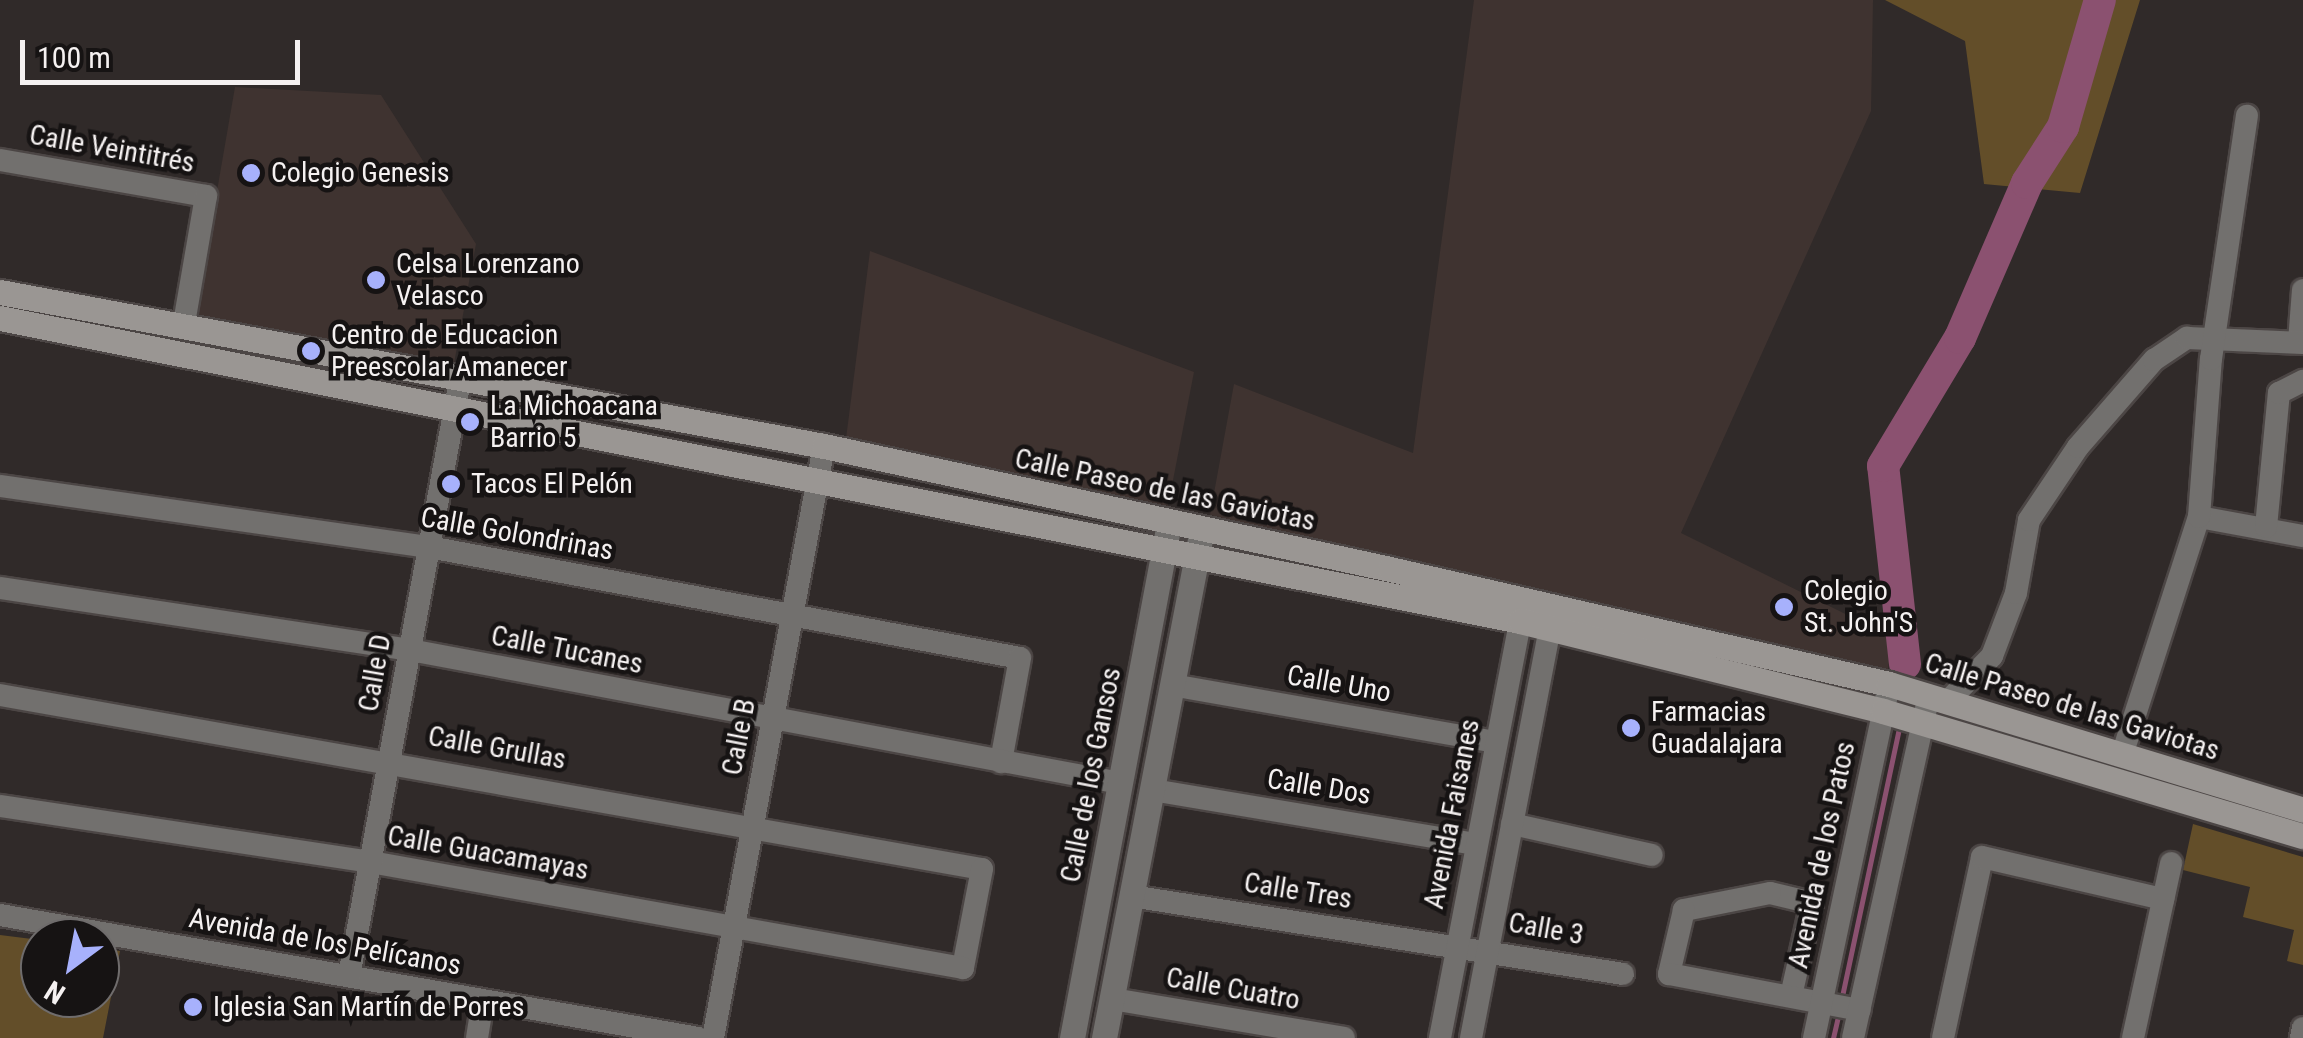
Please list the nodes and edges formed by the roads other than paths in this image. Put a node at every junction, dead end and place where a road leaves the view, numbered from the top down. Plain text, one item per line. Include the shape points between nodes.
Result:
1 (2246, 116) dead end
2 (0, 160) edge
3 (2303, 290) edge
4 (0, 292) edge
5 (0, 318) edge
6 (184, 324) junction
7 (2220, 334) junction
8 (2301, 342) edge
9 (460, 380) junction
10 (2303, 380) edge
11 (455, 408) junction
12 (824, 446) junction
13 (818, 478) junction
14 (0, 486) edge
15 (2199, 517) junction
16 (1169, 523) junction
17 (2266, 526) junction
18 (1202, 530) junction
19 (2303, 536) edge
20 (429, 547) junction
21 (1164, 549) junction
22 (1197, 557) junction
23 (0, 588) edge
24 (1521, 612) junction
25 (792, 615) junction
26 (1552, 618) junction
27 (410, 650) junction
28 (1888, 684) junction
29 (1172, 685) junction
30 (0, 695) edge
31 (1939, 698) junction
32 (1883, 711) junction
33 (773, 720) junction
34 (1924, 724) junction
35 (1496, 742) junction
36 (2123, 752) junction
37 (390, 759) junction
38 (1001, 762) junction
39 (1120, 783) junction
40 (1152, 790) junction
41 (0, 806) edge
42 (2303, 810) edge
43 (1512, 824) junction
44 (753, 826) junction
45 (2303, 836) edge
46 (1476, 844) junction
47 (1652, 855) dead end
48 (371, 862) junction
49 (2172, 863) dead end
50 (1131, 896) junction
51 (2164, 899) junction
52 (0, 915) edge
53 (734, 928) junction
54 (1457, 946) junction
55 (1488, 949) junction
56 (963, 968) joint
57 (1623, 974) dead end
58 (349, 976) junction
59 (1791, 996) junction
60 (1112, 998) junction
61 (483, 1000) junction
62 (1821, 1004) junction
63 (1860, 1010) junction
64 (2303, 1028) edge
65 (477, 1038) edge
66 (698, 1038) edge
67 (714, 1038) edge
68 (1072, 1038) edge
69 (1104, 1038) edge
70 (1344, 1038) edge
71 (1440, 1038) edge
72 (1471, 1038) edge
73 (1814, 1038) edge
74 (1854, 1038) edge
75 (1942, 1038) edge
76 (2133, 1038) edge
77 (2301, 1038) edge

1 - 7 street
2 - 6 street, Calle Veintitrés via 206,196
3 - 8 street
4 - 6 main road, Calle Paseo de las Gaviotas
5 - 11 main road, Calle Paseo de las Gaviotas
6 - 9 main road, Calle Paseo de las Gaviotas
7 - 8 street
7 - 15 street
7 - 31 street via 2187,338 2154,360 2078,447 2029,520 2016,593 1992,656
9 - 11 street, Calle D
9 - 12 main road, Calle Paseo de las Gaviotas
10 - 17 street via 2279,393
11 - 13 main road, Calle Paseo de las Gaviotas
11 - 20 street, Calle D
12 - 13 street, Calle B
12 - 16 main road, Calle Paseo de las Gaviotas
13 - 21 main road, Calle Paseo de las Gaviotas
13 - 25 street, Calle B
14 - 20 street, Calle Golondrinas
15 - 17 street
15 - 36 street
16 - 18 main road, Calle Paseo de las Gaviotas
16 - 21 street, Calle de los Gansos
17 - 19 street
18 - 22 street
18 - 24 main road, Calle Paseo de las Gaviotas
20 - 25 street, Calle Golondrinas
20 - 27 street, Calle D
21 - 22 main road, Calle Paseo de las Gaviotas
21 - 39 street, Calle de los Gansos
22 - 24 main road, Calle Paseo de las Gaviotas
22 - 29 street
23 - 27 street, Calle Tucanes
24 - 26 main road, Calle Paseo de las Gaviotas
24 - 35 street, Avenida Faisanes
25 - 33 street, Calle B
25 - 38 street, Calle Golondrinas via 1020,658
26 - 28 main road, Calle Paseo de las Gaviotas
26 - 32 main road, Calle Paseo de las Gaviotas
26 - 43 street
27 - 33 street, Calle Tucanes
27 - 37 street, Calle D
28 - 31 main road, Calle Paseo de las Gaviotas
28 - 32 street, Avenida de los Patos
29 - 35 street, Calle Uno
29 - 40 street
30 - 37 street, Calle Grullas
31 - 34 street
31 - 36 main road, Calle Paseo de las Gaviotas
32 - 34 main road, Calle Paseo de las Gaviotas
32 - 62 street, Avenida de los Patos
33 - 38 street, Calle Tucanes
33 - 44 street, Calle B
34 - 45 main road, Calle Paseo de las Gaviotas
34 - 63 street
35 - 46 street, Avenida Faisanes
36 - 42 main road, Calle Paseo de las Gaviotas
37 - 44 street, Calle Grullas
37 - 48 street, Calle D
38 - 39 street, Calle Tucanes
39 - 68 street, Calle de los Gansos
40 - 46 street, Calle Dos
40 - 50 street
41 - 48 street, Calle Guacamayas
43 - 47 street
43 - 55 street
44 - 53 street, Calle B
44 - 56 street, Calle Grullas via 982,870
46 - 54 street, Avenida Faisanes
48 - 53 street, Calle Guacamayas
48 - 58 street, Calle D
49 - 51 street
50 - 54 street, Calle Tres
50 - 60 street
51 - 75 street via 1982,857
51 - 76 street
52 - 58 street, Avenida de los Pelícanos
53 - 56 street, Calle Guacamayas
53 - 67 street, Calle B
54 - 55 street, Calle 3
54 - 71 street, Avenida Faisanes
55 - 57 street, Calle 3
55 - 72 street
58 - 61 street, Avenida de los Pelícanos
59 - 59 street via 1670,974 1684,910 1770,893 1812,904
59 - 62 street
60 - 69 street
60 - 70 street, Calle Cuatro
61 - 65 street
61 - 66 street, Avenida de los Pelícanos
62 - 63 street
62 - 73 street, Avenida de los Patos
63 - 74 street
64 - 77 street

